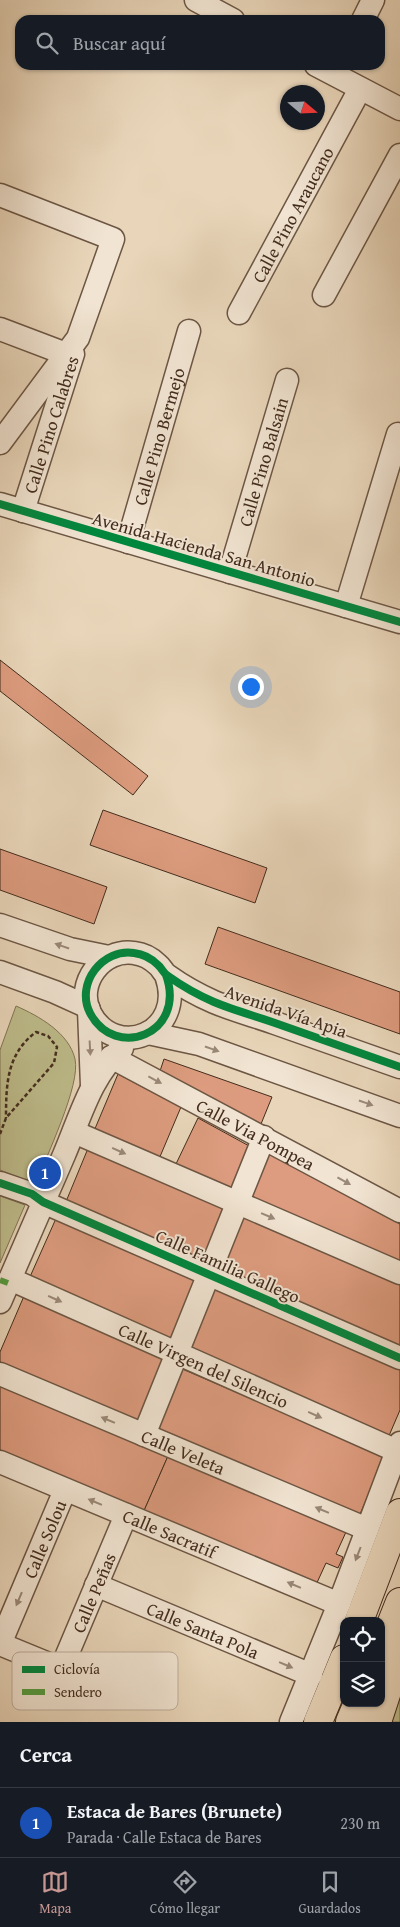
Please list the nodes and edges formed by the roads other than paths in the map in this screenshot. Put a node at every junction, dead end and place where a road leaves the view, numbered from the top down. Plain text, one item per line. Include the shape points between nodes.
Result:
1 (196, 0) edge
2 (374, 0) edge
3 (226, 11) edge
4 (365, 15) edge
5 (332, 70) edge
6 (360, 89) junction
7 (400, 110) edge
8 (400, 155) edge
9 (0, 196) edge
10 (324, 295) dead end
11 (239, 313) dead end
12 (0, 329) edge
13 (189, 331) dead end
14 (72, 346) junction
15 (286, 380) dead end
16 (398, 434) dead end
17 (0, 442) edge
18 (0, 504) edge
19 (23, 511) junction
20 (128, 542) junction
21 (230, 572) junction
22 (346, 606) junction
23 (400, 622) edge
24 (0, 925) edge
25 (109, 957) junction
26 (0, 972) edge
27 (166, 975) junction
28 (88, 1009) junction
29 (141, 1035) junction
30 (111, 1057) junction
31 (400, 1067) edge
32 (92, 1086) junction
33 (400, 1116) edge
34 (74, 1132) junction
35 (264, 1137) junction
36 (0, 1183) edge
37 (43, 1202) junction
38 (238, 1203) junction
39 (400, 1211) edge
40 (209, 1274) junction
41 (400, 1274) edge
42 (5, 1286) edge
43 (177, 1354) junction
44 (400, 1358) edge
45 (0, 1374) edge
46 (144, 1435) junction
47 (398, 1447) edge
48 (1, 1467) edge
49 (65, 1490) junction
50 (400, 1513) edge
51 (126, 1515) junction
52 (367, 1529) junction
53 (96, 1585) junction
54 (400, 1602) edge
55 (349, 1612) edge
56 (385, 1640) edge
57 (0, 1644) edge
58 (20, 1652) edge
59 (68, 1652) edge
60 (400, 1652) edge
61 (343, 1662) edge
62 (310, 1675) junction
63 (356, 1707) edge
64 (291, 1722) edge
65 (318, 1722) edge
66 (350, 1722) edge
67 (377, 1722) edge

1 - 3 street
2 - 4 street
5 - 6 street
6 - 7 street
6 - 11 street, Calle Pino Araucano
8 - 10 street
9 - 14 street, Calle Pino Calabres via 113,239
12 - 14 street
13 - 20 street, Calle Pino Bermejo
14 - 17 street
14 - 19 street, Calle Pino Calabres
15 - 21 street, Calle Pino Balsain
16 - 22 street
18 - 19 street, Avenida Hacienda San Antonio
19 - 20 street, Avenida Hacienda San Antonio
20 - 21 street, Avenida Hacienda San Antonio
21 - 22 street, Avenida Hacienda San Antonio
22 - 23 street, Avenida Hacienda San Antonio
25 -> 24 street via 70,949
25 - 27 street via 122,953 141,955 158,964
25 - 28 street via 99,964 87,986
26 - 28 street via 55,992
27 - 29 street via 170,1001 166,1014 159,1025
27 - 31 street, Avenida Vía Apia via 214,1002
28 - 29 street via 96,1023 107,1032 120,1037
28 -> 32 street
29 - 30 street
29 -> 33 street via 199,1044
30 - 32 street
30 -> 35 street, Calle Via Pompea
32 - 34 street
34 - 37 street
34 -> 38 street
35 - 38 street
35 -> 39 street, Calle Via Pompea
36 - 37 street, Calle Familia Gallego via 32,1194
37 - 40 street, Calle Familia Gallego
37 - 42 street
38 - 40 street
38 -> 41 street
40 - 43 street
40 - 44 street, Calle Familia Gallego
42 -> 43 street, Calle Virgen del Silencio
43 - 46 street
43 -> 47 street, Calle Virgen del Silencio
46 -> 45 street, Calle Veleta
52 -> 46 street, Calle Veleta
47 - 52 street
48 - 49 street, Calle Sacratif
51 -> 49 street, Calle Sacratif
49 -> 57 street, Calle Solou
50 - 55 highway
51 - 53 street, Calle Peñas
55 -> 51 street, Calle Sacratif
52 -> 55 street
53 - 59 street, Calle Peñas
53 -> 62 street, Calle Santa Pola
54 - 56 highway
55 - 62 street
57 - 58 street, Calle Peñas
60 - 67 highway
61 - 65 highway
62 - 64 street
63 - 66 highway

